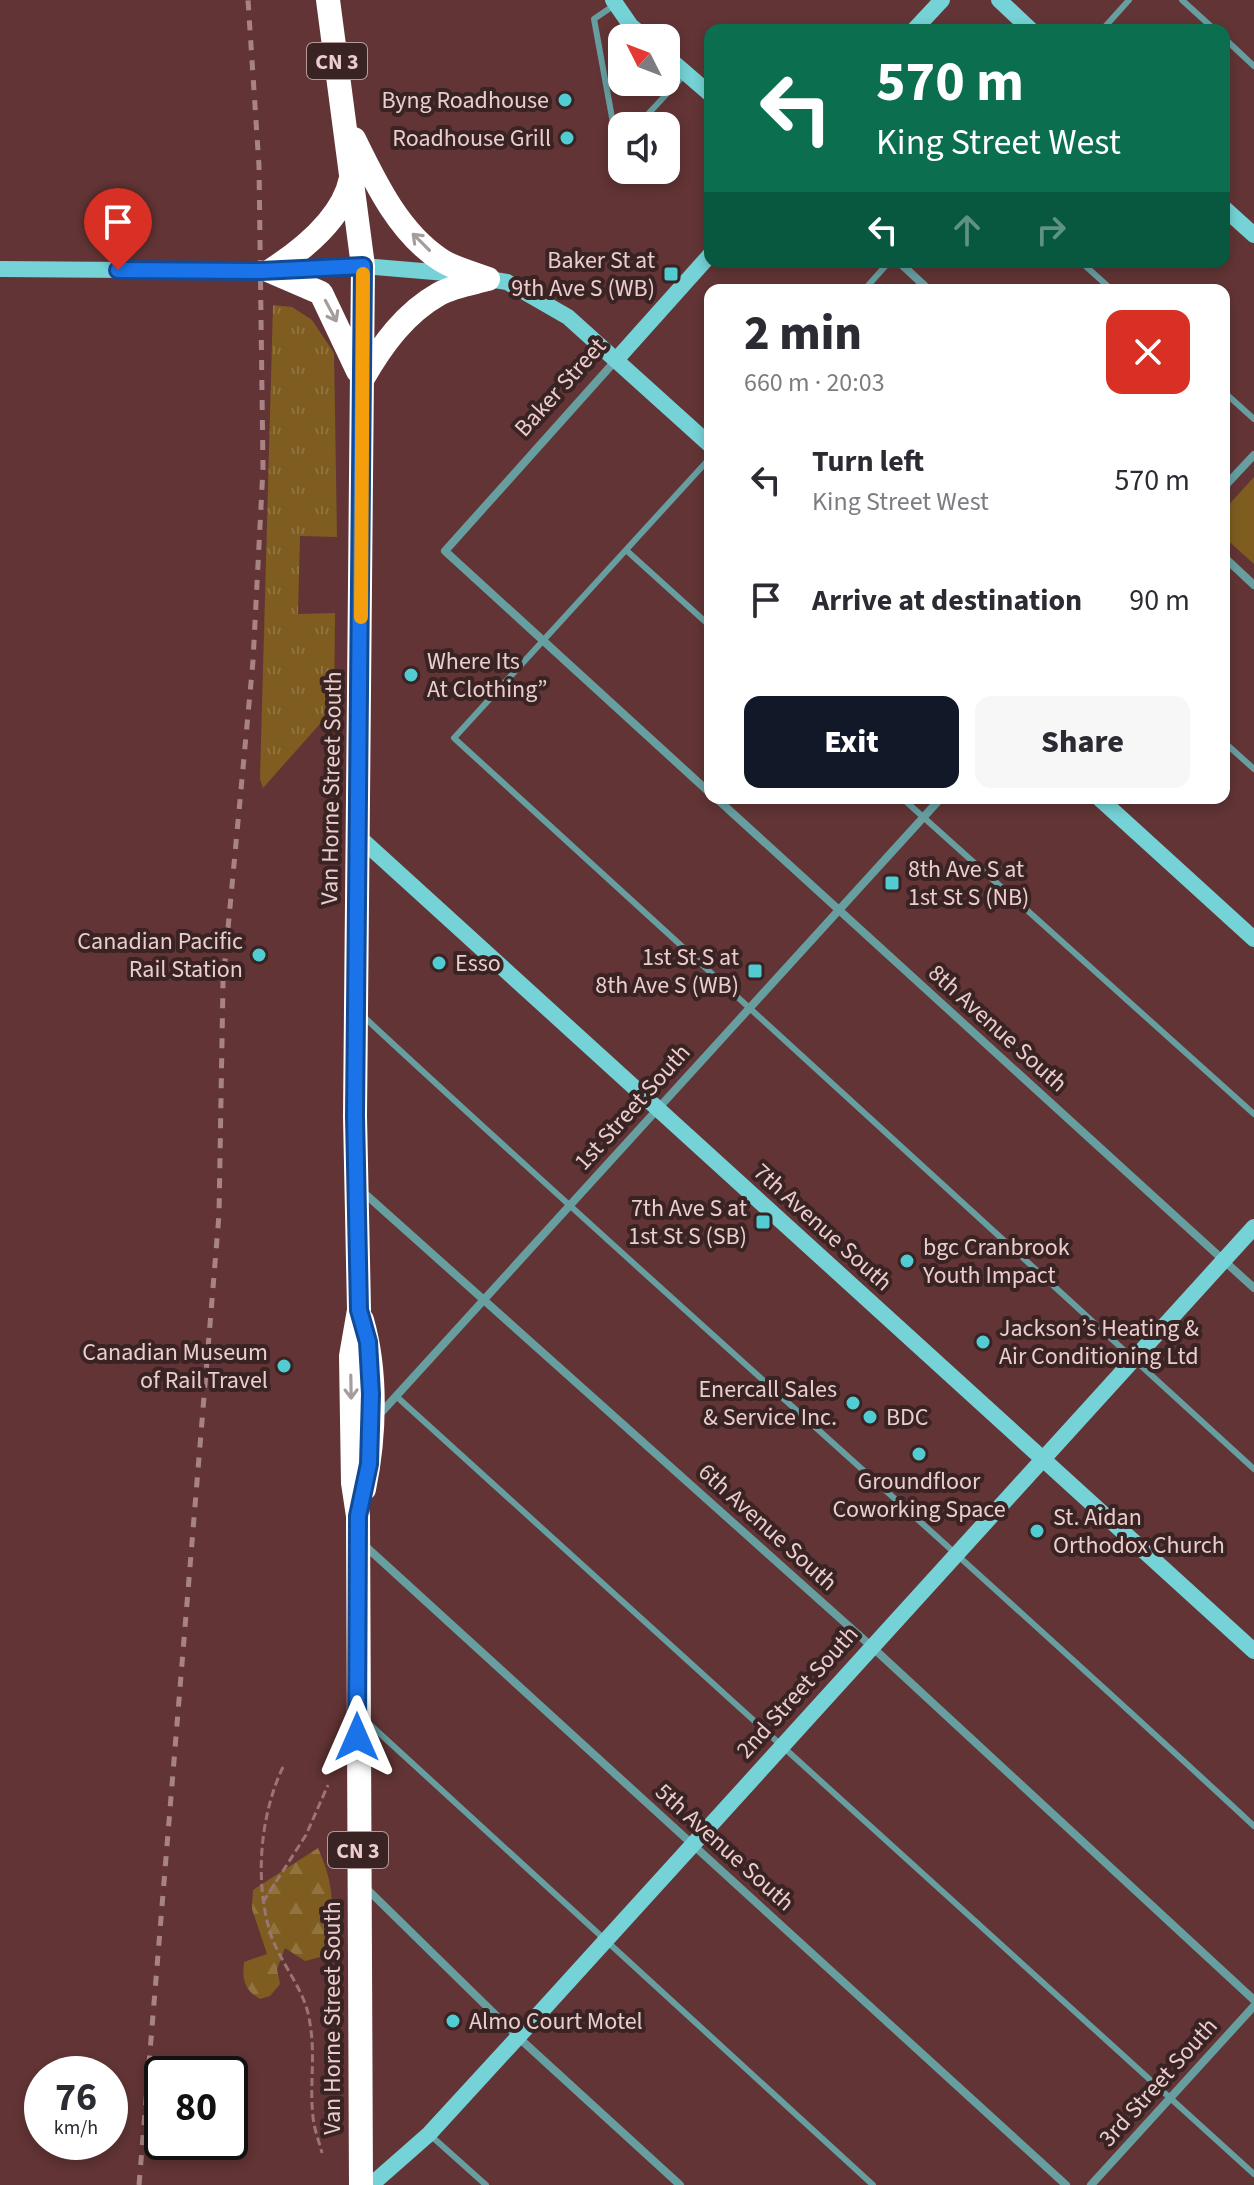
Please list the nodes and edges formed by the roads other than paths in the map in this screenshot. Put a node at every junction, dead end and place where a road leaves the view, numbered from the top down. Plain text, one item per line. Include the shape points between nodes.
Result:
1 (328, 0) edge
2 (942, 0) edge
3 (999, 0) edge
4 (1129, 0) edge
5 (1182, 0) edge
6 (615, 2) edge
7 (634, 24) edge
8 (920, 24) edge
9 (1025, 24) edge
10 (1107, 24) edge
11 (1208, 24) edge
12 (1230, 44) edge
13 (1254, 66) edge
14 (680, 68) edge
15 (686, 73) junction
16 (704, 89) edge
17 (611, 112) edge
18 (650, 112) edge
19 (346, 123) junction
20 (352, 171) junction
21 (1230, 213) edge
22 (1254, 235) edge
23 (704, 262) edge
24 (363, 266) junction
25 (884, 268) edge
26 (905, 268) edge
27 (1088, 268) edge
28 (0, 269) edge
29 (270, 271) junction
30 (488, 279) junction
31 (869, 284) edge
32 (923, 284) edge
33 (1105, 284) edge
34 (616, 360) junction
35 (362, 380) junction
36 (1230, 397) edge
37 (1254, 419) edge
38 (704, 440) edge
39 (1254, 455) edge
40 (704, 465) edge
41 (1230, 481) edge
42 (626, 550) junction
43 (1230, 563) edge
44 (1254, 585) edge
45 (704, 621) edge
46 (543, 641) junction
47 (1230, 747) edge
48 (1254, 769) edge
49 (704, 788) edge
50 (723, 804) edge
51 (909, 804) edge
52 (935, 804) edge
53 (1106, 804) edge
54 (923, 817) junction
55 (360, 838) junction
56 (839, 910) junction
57 (1254, 939) edge
58 (356, 1009) junction
59 (749, 1009) junction
60 (658, 1109) junction
61 (1254, 1114) edge
62 (356, 1186) junction
63 (568, 1207) junction
64 (1254, 1227) edge
65 (1223, 1260) junction
66 (1254, 1288) edge
67 (485, 1298) junction
68 (359, 1310) junction
69 (1133, 1359) junction
70 (396, 1396) junction
71 (371, 1423) junction
72 (352, 1441) junction
73 (1042, 1458) junction
74 (1254, 1469) edge
75 (358, 1527) junction
76 (955, 1554) junction
77 (871, 1646) junction
78 (1254, 1651) edge
79 (357, 1712) junction
80 (781, 1745) junction
81 (1254, 1826) edge
82 (691, 1843) junction
83 (359, 1881) junction
84 (606, 1939) junction
85 (1254, 2000) edge
86 (1254, 2006) edge
87 (518, 2037) junction
88 (1170, 2098) junction
89 (429, 2134) junction
90 (1254, 2174) edge
91 (361, 2185) edge
92 (371, 2185) edge
93 (486, 2185) edge
94 (680, 2185) edge
95 (873, 2185) edge
96 (1066, 2185) edge
97 (1091, 2185) edge

1 - 19 highway, CN 3
2 - 8 street
3 - 9 street
4 - 10 lane
5 - 11 lane
6 - 7 street
6 - 17 lane via 594,19
12 - 13 lane
14 - 15 street
15 - 16 street
15 - 18 lane
19 - 20 highway, CN 3
30 -> 19 highway via 444,262 420,244 372,176
20 - 24 highway, CN 3
20 - 29 highway via 346,199 294,255
21 - 22 street
23 - 34 street, Baker Street
24 - 29 street
24 - 30 street
24 - 35 highway, Van Horne Street South / CN 3
25 - 31 lane
26 - 32 street
27 - 33 lane
28 - 29 street
29 -> 35 highway via 321,293
30 - 34 street via 507,282 568,317
30 - 35 highway via 440,293 408,318 382,344
34 - 38 street
34 - 46 street, Baker Street via 445,551
35 - 55 highway, Van Horne Street South / CN 3
36 - 37 lane
39 - 41 street
40 - 42 lane
42 - 45 lane
42 - 46 lane
43 - 44 street
46 - 49 street
46 - 59 lane via 454,738
47 - 48 lane
50 - 56 street, 8th Avenue South
51 - 54 lane
52 - 54 street, 1st Street South
53 - 57 street
54 - 56 street, 1st Street South
54 - 61 lane
55 - 58 highway, Van Horne Street South / CN 3
55 - 60 street, 7th Avenue South
56 - 59 street, 1st Street South
56 - 65 street, 8th Avenue South
58 - 62 highway, Van Horne Street South / CN 3
58 - 63 lane
59 - 60 street, 1st Street South
59 - 69 lane
60 - 63 street, 1st Street South
60 - 73 street, 7th Avenue South
62 - 67 street, 6th Avenue South
62 - 68 highway, Van Horne Street South / CN 3
63 - 67 street, 1st Street South
63 - 76 lane
64 - 65 street, 2nd Street South
65 - 66 street, 8th Avenue South
65 - 69 street, 2nd Street South
67 - 70 street, 1st Street South
67 - 77 street, 6th Avenue South
68 - 71 highway, Van Horne Street South / CN 3 via 368,1342
68 -> 72 highway, Van Horne Street South / CN 3 via 351,1356
69 - 73 street, 2nd Street South
69 - 74 lane
70 - 71 street, 1st Street South
70 - 80 lane
71 - 72 street, 1st Street South
71 - 75 highway, Van Horne Street South / CN 3
72 - 75 highway, Van Horne Street South / CN 3
73 - 76 street, 2nd Street South
73 - 78 street, 7th Avenue South
75 - 79 highway, Van Horne Street South / CN 3
75 - 82 street, 5th Avenue South
76 - 77 street, 2nd Street South
76 - 81 lane
77 - 80 street, 2nd Street South
77 - 85 street, 6th Avenue South
79 - 83 highway, Van Horne Street South / CN 3
79 - 84 lane
80 - 82 street, 2nd Street South
80 - 88 lane
82 - 84 street, 2nd Street South
82 - 96 street, 5th Avenue South
83 - 87 street
83 - 91 highway, Van Horne Street South / CN 3
84 - 87 street, 2nd Street South
84 - 95 lane
86 - 88 street, 3rd Street South
87 - 89 street, 2nd Street South
87 - 94 street
88 - 90 lane
88 - 97 street, 3rd Street South
89 - 92 street, 2nd Street South
89 - 93 lane

